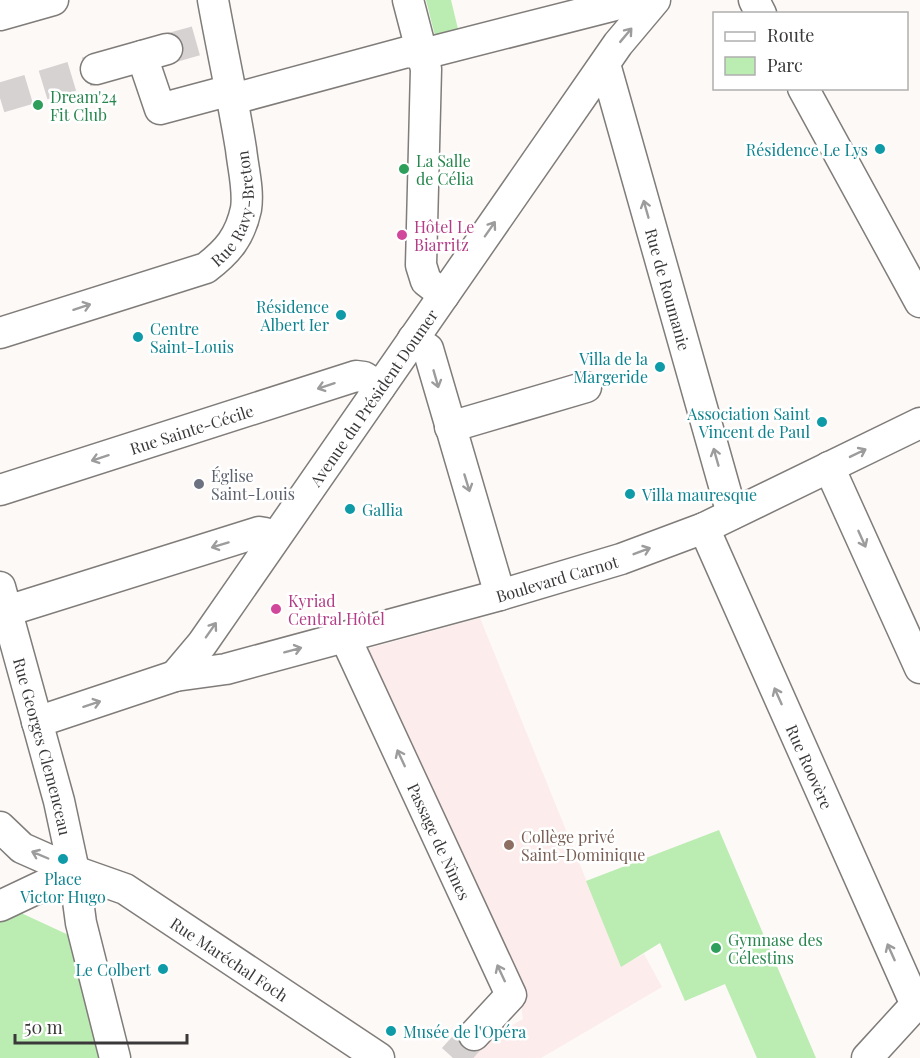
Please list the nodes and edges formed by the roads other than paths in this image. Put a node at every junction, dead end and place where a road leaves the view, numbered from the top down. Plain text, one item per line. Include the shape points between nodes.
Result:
1 (53, 0) edge
2 (213, 0) edge
3 (408, 0) edge
4 (634, 0) edge
5 (655, 0) edge
6 (0, 15) edge
7 (423, 54) junction
8 (605, 64) junction
9 (96, 69) tunnel mouth
10 (804, 90) edge
11 (232, 94) junction
12 (444, 295) junction
13 (920, 303) edge
14 (0, 333) edge
15 (413, 339) junction
16 (380, 387) junction
17 (586, 387) dead end
18 (920, 423) edge
19 (450, 426) junction
20 (829, 467) junction
21 (0, 490) edge
22 (732, 514) junction
23 (704, 528) junction
24 (274, 539) junction
25 (2, 594) edge
26 (500, 595) junction
27 (345, 636) junction
28 (920, 668) edge
29 (175, 676) junction
30 (36, 722) junction
31 (0, 827) edge
32 (74, 870) junction
33 (0, 906) edge
34 (918, 1002) edge
35 (474, 1035) tunnel mouth
36 (115, 1058) edge
37 (379, 1058) edge
38 (867, 1058) edge

1 - 6 street
2 - 11 street, Rue Ravy-Breton via 213,35
3 - 7 street
4 - 7 street
8 -> 5 street, Avenue du Président Doumer
7 - 11 street via 407,52
7 - 12 street via 426,69 421,265 426,281
12 -> 8 street, Avenue du Président Doumer
22 -> 8 street, Rue de Roumanie
9 - 11 street via 155,52 160,109
10 - 13 street
14 -> 11 street, Rue Ravy-Breton via 206,267 226,252 246,208
12 - 15 street, Avenue du Président Doumer
15 - 16 street, Avenue du Président Doumer
15 -> 19 street via 428,349
16 -> 21 street, Rue Sainte-Cécile via 356,376
16 - 24 street, Avenue du Président Doumer
17 - 19 street
20 -> 18 street, Boulevard Carnot
19 -> 26 street
20 - 22 street, Boulevard Carnot
20 -> 28 street
22 - 23 street, Boulevard Carnot
26 -> 23 street, Boulevard Carnot via 621,559
34 -> 23 street, Rue Roovère
24 -> 25 street via 260,532
29 -> 24 street, Avenue du Président Doumer via 202,644
25 - 30 street, Rue Georges Clemenceau
26 - 27 street, Boulevard Carnot
29 -> 27 street, Boulevard Carnot via 226,669
35 -> 27 street, Passage de Nîmes via 511,995
30 -> 29 street
30 - 32 street, Rue Georges Clemenceau
32 -> 31 street, Rue Maréchal Foch via 22,848
32 - 33 street
32 - 36 street, Rue Georges Clemenceau via 81,923
32 - 37 street, Rue Maréchal Foch via 125,889
34 - 38 street

